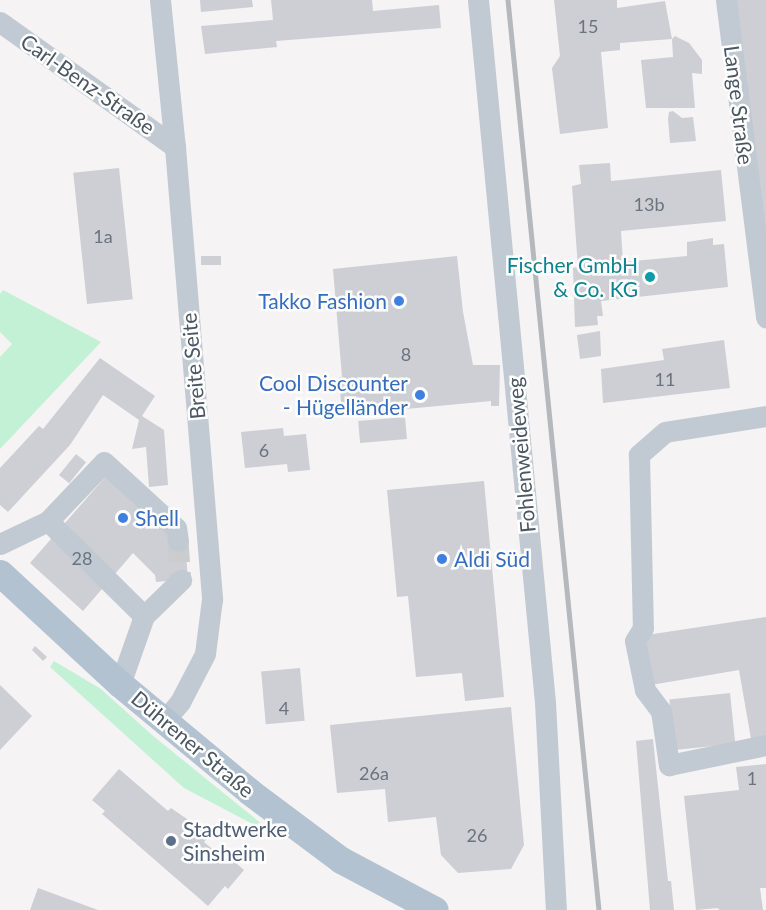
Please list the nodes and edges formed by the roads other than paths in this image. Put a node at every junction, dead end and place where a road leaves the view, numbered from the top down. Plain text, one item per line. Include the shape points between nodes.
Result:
1 (160, 0) edge
2 (477, 0) edge
3 (726, 0) edge
4 (0, 22) edge
5 (176, 147) junction
6 (766, 317) edge
7 (766, 416) edge
8 (48, 521) junction
9 (178, 541) tunnel mouth
10 (0, 544) edge
11 (0, 573) edge
12 (181, 580) dead end
13 (144, 616) junction
14 (120, 684) junction
15 (165, 720) junction
16 (766, 745) edge
17 (435, 910) edge
18 (556, 910) edge

1 - 5 street, Breite Seite
2 - 18 street, Fohlenweideweg via 545,702
3 - 6 street, Lange Straße
4 - 5 street, Carl-Benz-Straße
5 - 15 street, Breite Seite via 212,599 205,654 190,686
7 - 16 street via 665,432 639,455 643,628 635,641 645,690 661,711 669,765
8 - 9 street via 104,462 176,528
8 - 10 street
8 - 13 street
11 - 14 main road, Dührener Straße
12 - 13 street
13 - 14 street
14 - 15 main road, Dührener Straße
15 - 17 main road, Dührener Straße via 250,792 341,860

